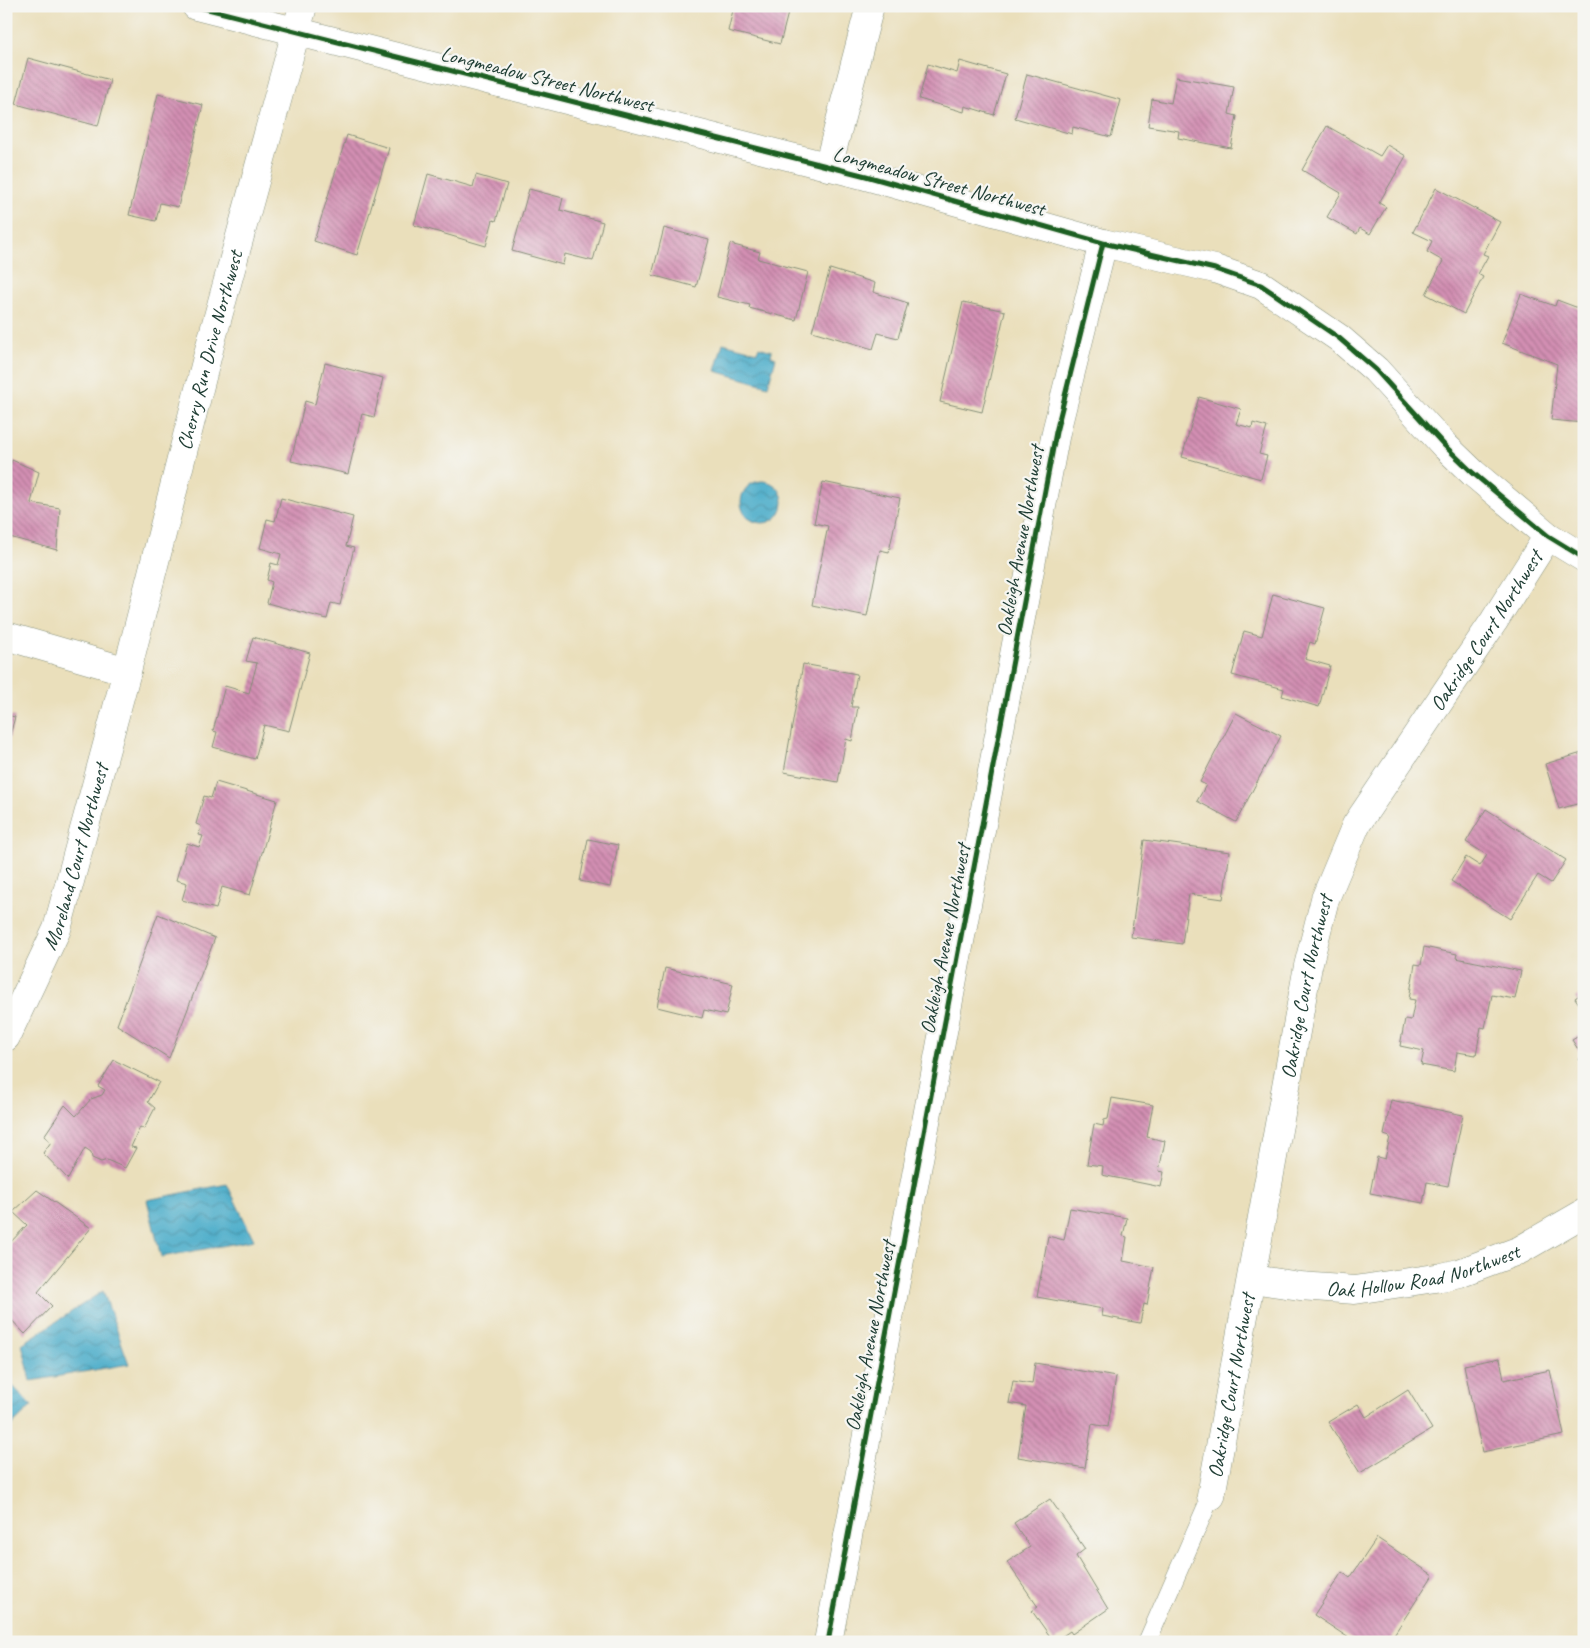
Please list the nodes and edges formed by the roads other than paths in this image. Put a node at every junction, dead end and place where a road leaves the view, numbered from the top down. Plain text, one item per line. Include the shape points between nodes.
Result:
1 (196, 6) edge
2 (303, 6) edge
3 (870, 6) edge
4 (296, 33) junction
5 (828, 167) junction
6 (1103, 243) junction
7 (1548, 536) junction
8 (1584, 558) edge
9 (6, 636) edge
10 (127, 671) junction
11 (6, 1037) edge
12 (1584, 1213) edge
13 (1252, 1278) junction
14 (1211, 1496) joint
15 (828, 1642) edge
16 (1147, 1642) edge

1 - 4 street, Longmeadow Street Northwest
2 - 4 street, Cherry Run Drive Northwest
3 - 5 street
4 - 5 street, Longmeadow Street Northwest
4 - 10 street, Cherry Run Drive Northwest via 211,342
5 - 6 street, Longmeadow Street Northwest
6 - 7 street, Longmeadow Street Northwest via 1215,269 1261,285 1297,308 1376,370 1445,446
6 - 15 street, Oakleigh Avenue Northwest via 1056,432
7 - 8 street, Longmeadow Street Northwest
7 - 13 street, Oakridge Court Northwest via 1356,825 1341,858 1325,899 1308,966
9 - 10 street
10 - 11 street, Moreland Court Northwest via 57,929
12 - 13 street, Oak Hollow Road Northwest via 1520,1250 1459,1274 1355,1290
13 - 14 street, Oakridge Court Northwest
14 - 16 lane

